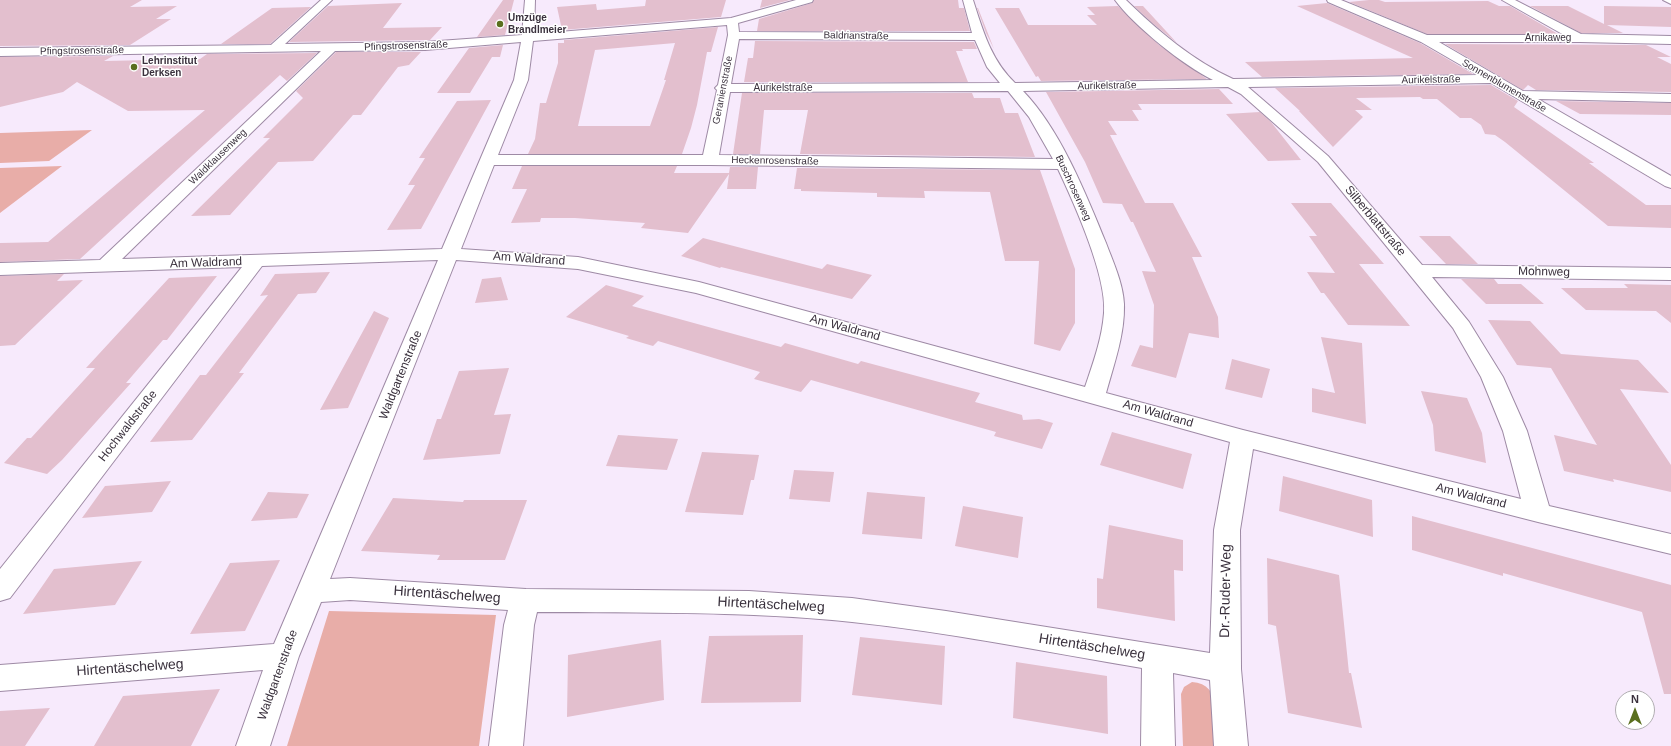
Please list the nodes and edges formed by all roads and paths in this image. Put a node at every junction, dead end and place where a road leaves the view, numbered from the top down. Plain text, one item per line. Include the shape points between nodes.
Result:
1 (327, 0) edge
2 (530, 0) edge
3 (808, 0) edge
4 (968, 0) edge
5 (1120, 0) edge
6 (1332, 0) edge
7 (1506, 0) edge
8 (1668, 0) edge
9 (1671, 2) edge
10 (732, 21) junction
11 (734, 35) junction
12 (979, 37) junction
13 (1580, 38) junction
14 (528, 39) junction
15 (1425, 39) junction
16 (1671, 40) edge
17 (331, 48) junction
18 (273, 49) junction
19 (0, 52) edge
20 (1492, 79) junction
21 (1232, 84) junction
22 (1013, 87) junction
23 (722, 88) junction
24 (1519, 95) junction
25 (1671, 98) edge
26 (488, 160) junction
27 (710, 160) junction
28 (1063, 164) junction
29 (1671, 168) edge
30 (1648, 169) junction
31 (1671, 183) edge
32 (451, 254) junction
33 (255, 262) junction
34 (105, 266) junction
35 (0, 269) edge
36 (1417, 271) junction
37 (1671, 274) edge
38 (1094, 396) junction
39 (1243, 438) junction
40 (1538, 513) junction
41 (1671, 544) edge
42 (0, 590) edge
43 (312, 591) junction
44 (526, 600) junction
45 (284, 656) junction
46 (1157, 658) junction
47 (1225, 669) junction
48 (0, 678) edge
49 (253, 746) edge
50 (506, 746) edge
51 (1158, 746) edge
52 (1231, 746) edge

1 - 18 street
2 - 14 street, Waldgartenstraße
3 - 10 street, Pfingstrosenstraße
4 - 12 street, Buschrosenweg
5 - 21 street, Silberblattstraße via 1156,35 1207,72
6 - 15 street, Sonnenblumenstraße
7 - 13 street
8 - 9 street
10 - 11 street, Geranienstraße
10 - 14 street, Pfingstrosenstraße
11 - 12 street, Baldrianstraße
11 - 23 street, Geranienstraße
12 - 22 street, Buschrosenweg via 999,75
13 - 15 street, Arnikaweg
13 - 16 street, Arnikaweg
14 - 17 street, Pfingstrosenstraße via 425,46
14 - 26 street, Waldgartenstraße via 521,80
15 - 20 street, Sonnenblumenstraße
17 - 18 street, Pfingstrosenstraße
17 - 34 street, Waldklausenweg
18 - 19 street, Pfingstrosenstraße
20 - 21 street, Aurikelstraße
20 - 24 street, Sonnenblumenstraße
21 - 22 street, Aurikelstraße
21 - 36 street, Silberblattstraße via 1246,91 1323,159
22 - 23 street, Aurikelstraße
22 - 28 street, Buschrosenweg via 1025,101
23 - 27 street, Geranienstraße
24 - 25 street
24 - 30 street, Sonnenblumenstraße
26 - 27 street, Heckenrosenstraße
26 - 32 street, Waldgartenstraße
27 - 28 street, Heckenrosenstraße
28 - 38 street, Buschrosenweg via 1107,270 1114,303 1110,339
29 - 30 street
30 - 31 street, Sonnenblumenstraße
32 - 33 street, Am Waldrand
32 - 38 street, Am Waldrand via 578,263 699,288
32 - 43 street, Waldgartenstraße
33 - 34 street, Am Waldrand
33 - 42 street, Hochwaldstraße
34 - 35 street, Am Waldrand
36 - 37 street, Mohnweg
36 - 40 street, Silberblattstraße via 1462,326 1492,377 1515,431
38 - 39 street, Am Waldrand
39 - 40 street, Am Waldrand
39 - 47 street, Dr.-Ruder-Weg via 1227,530
40 - 41 street, Am Waldrand
43 - 44 street, Hirtentäschelweg via 350,589
43 - 45 street, Waldgartenstraße
44 - 46 street, Hirtentäschelweg via 749,603 852,610
44 - 50 street via 518,625
45 - 48 street, Hirtentäschelweg
45 - 49 street, Waldgartenstraße
46 - 47 street, Hirtentäschelweg
46 - 51 street
47 - 52 street, Dr.-Ruder-Weg

